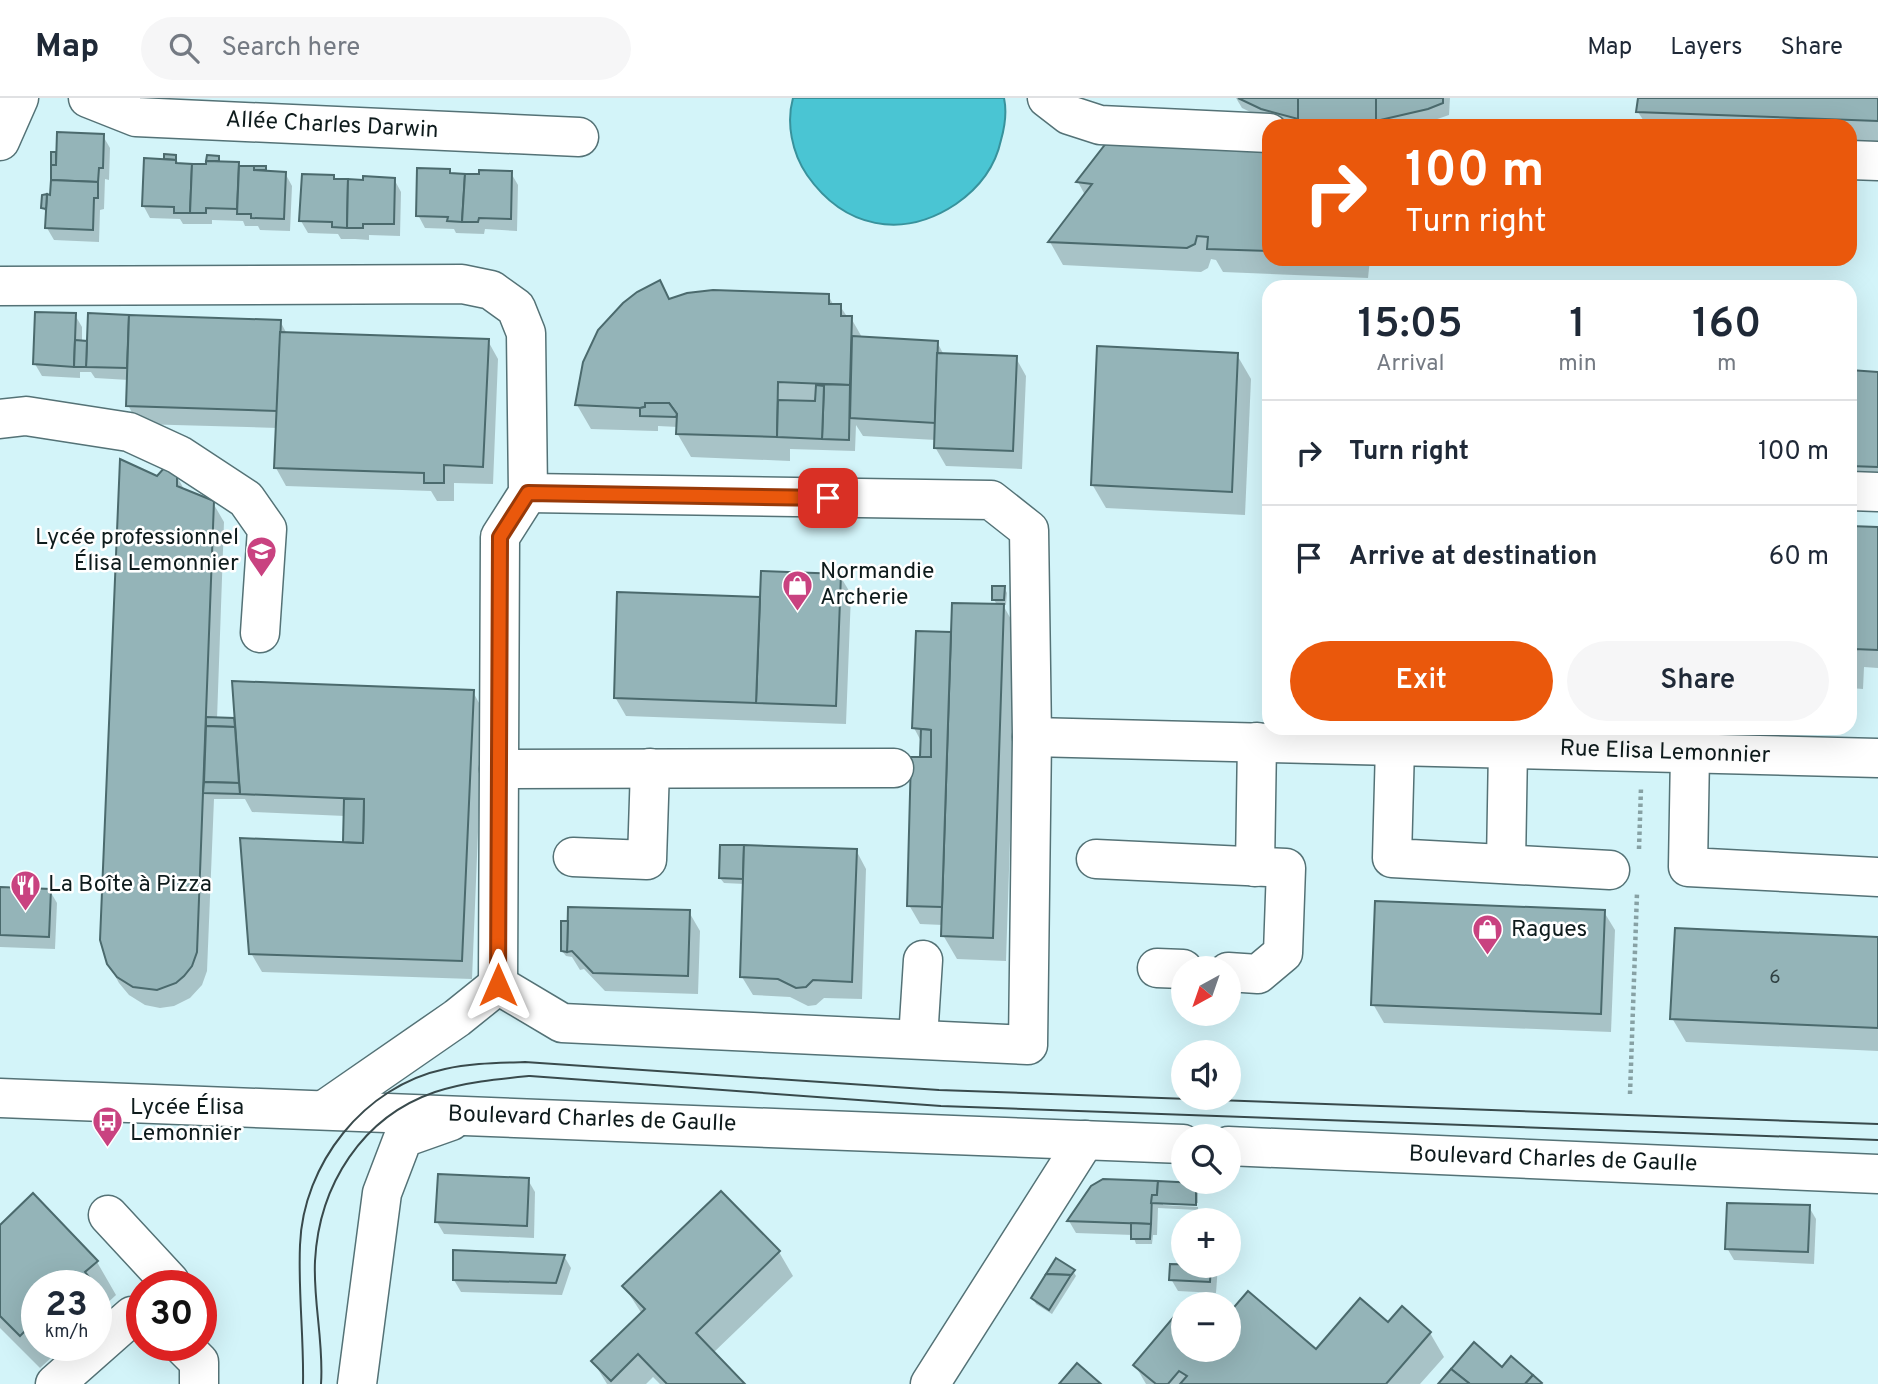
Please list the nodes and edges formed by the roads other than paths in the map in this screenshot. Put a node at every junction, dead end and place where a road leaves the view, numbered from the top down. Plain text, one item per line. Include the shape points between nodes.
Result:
1 (19, 98) edge
2 (88, 98) edge
3 (1047, 98) edge
4 (1262, 133) edge
5 (579, 137) dead end
6 (0, 141) edge
7 (1857, 160) edge
8 (1878, 161) edge
9 (0, 286) edge
10 (0, 419) edge
11 (1857, 491) edge
12 (1878, 492) edge
13 (528, 493) junction
14 (260, 633) dead end
15 (1032, 737) junction
16 (1257, 742) junction
17 (1395, 746) junction
18 (1508, 748) junction
19 (1690, 754) junction
20 (1878, 758) edge
21 (650, 768) junction
22 (894, 768) dead end
23 (499, 769) junction
24 (573, 857) dead end
25 (1096, 859) dead end
26 (1506, 864) junction
27 (1255, 867) junction
28 (1629, 873) road end
29 (1878, 877) edge
30 (923, 960) dead end
31 (1241, 973) edge
32 (498, 985) junction
33 (918, 1040) junction
34 (0, 1098) edge
35 (324, 1110) junction
36 (469, 1115) junction
37 (1085, 1140) junction
38 (1171, 1144) edge
39 (1241, 1147) edge
40 (1878, 1174) edge
41 (108, 1216) dead end
42 (159, 1270) edge
43 (126, 1325) edge
44 (198, 1361) edge
45 (55, 1384) edge
46 (199, 1384) edge
47 (357, 1384) edge
48 (930, 1384) edge

1 - 6 street
2 - 5 street, Allée Charles Darwin via 136,117
3 - 4 street via 1069,115 1100,125
7 - 8 street
9 - 13 street via 462,284 491,290 516,307 526,333
10 - 14 street via 26,416 128,432 179,455 246,499 267,529
11 - 12 street
13 - 15 street via 991,500 1029,530
13 - 23 street via 500,537
15 - 16 street, Rue Elisa Lemonnier
15 - 33 street via 1028,1045
16 - 17 street, Rue Elisa Lemonnier
16 - 27 street
17 - 18 street, Rue Elisa Lemonnier
17 - 26 street via 1392,858
18 - 19 street, Rue Elisa Lemonnier
18 - 26 street
19 - 20 street, Rue Elisa Lemonnier
19 - 29 street via 1688,867
21 - 22 street
21 - 23 street
21 - 24 street via 647,860
23 - 32 street
25 - 27 street
26 - 28 street
27 - 31 street via 1286,868 1283,953 1258,974
30 - 33 street
32 - 33 street via 562,1023
32 - 35 street
34 - 35 street, Boulevard Charles de Gaulle
35 - 36 street, Boulevard Charles de Gaulle
36 - 37 street, Boulevard Charles de Gaulle
36 - 47 street via 403,1139 382,1194
37 - 38 street, Boulevard Charles de Gaulle
37 - 48 street
39 - 40 street, Boulevard Charles de Gaulle
41 - 42 street
43 - 45 street
44 - 46 street

